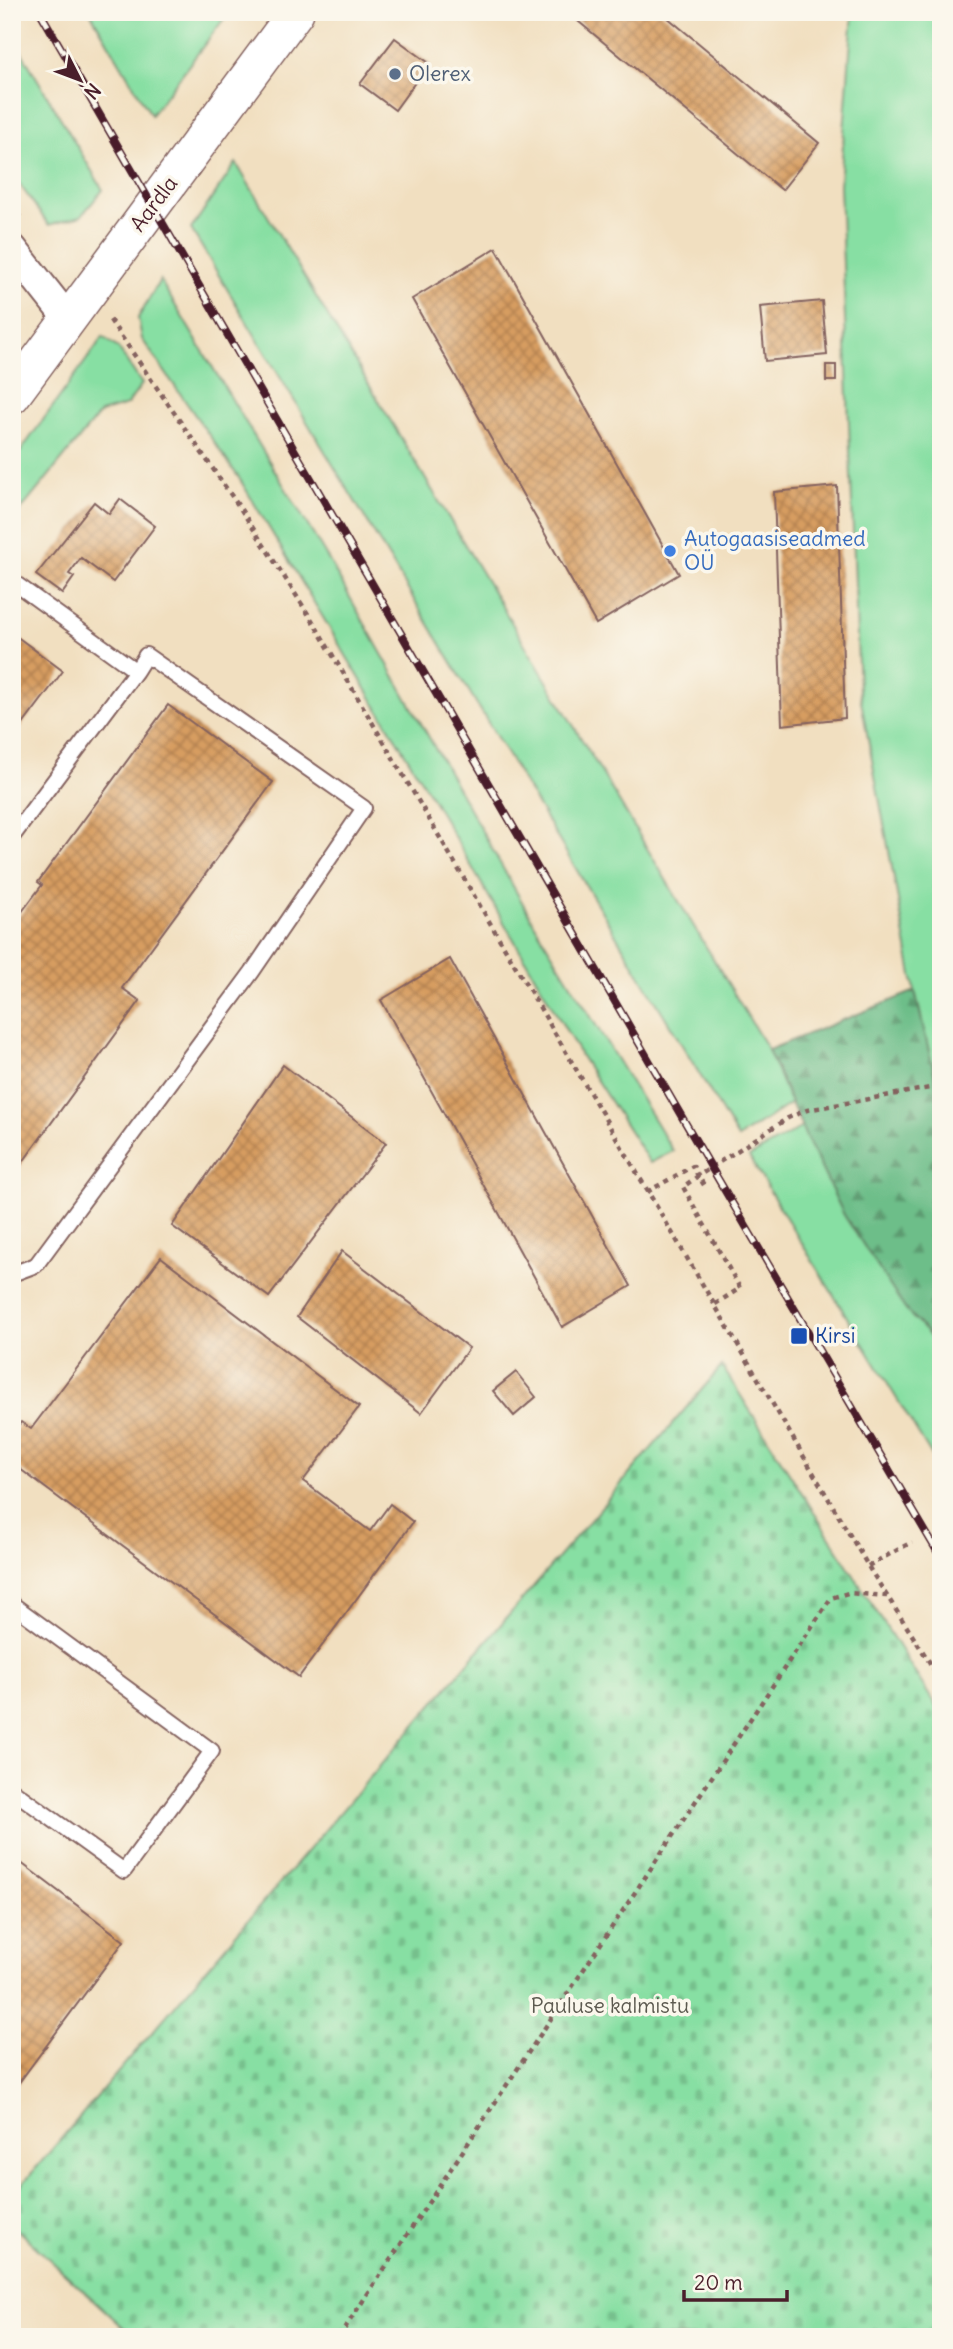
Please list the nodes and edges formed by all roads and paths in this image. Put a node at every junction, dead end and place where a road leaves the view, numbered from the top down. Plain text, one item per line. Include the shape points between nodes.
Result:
1 (296, 12) edge
2 (12, 248) edge
3 (90, 290) junction
4 (68, 319) junction
5 (12, 396) edge
6 (12, 581) edge
7 (136, 671) junction
8 (12, 837) edge
9 (941, 1086) edge
10 (698, 1175) junction
11 (704, 1185) dead end
12 (647, 1192) junction
13 (12, 1274) edge
14 (714, 1305) junction
15 (912, 1542) dead end
16 (868, 1566) junction
17 (888, 1596) junction
18 (12, 1604) edge
19 (941, 1680) edge
20 (12, 1790) edge
21 (339, 2337) edge

1 - 3 street, Aardla
2 - 4 street
3 - 4 street, Aardla
3 - 12 path via 312,620
4 - 5 street, Aardla
6 - 7 lane
7 - 8 lane
7 - 13 lane via 146,655 364,808 252,972 36,1265
9 - 10 path via 807,1110
10 - 11 path
10 - 12 path via 693,1166
10 - 14 path via 683,1187 740,1288
12 - 14 path
14 - 16 path
15 - 16 path
16 - 17 path
17 - 19 path
17 - 21 path via 848,1593 831,1598
18 - 20 lane via 212,1751 124,1871

